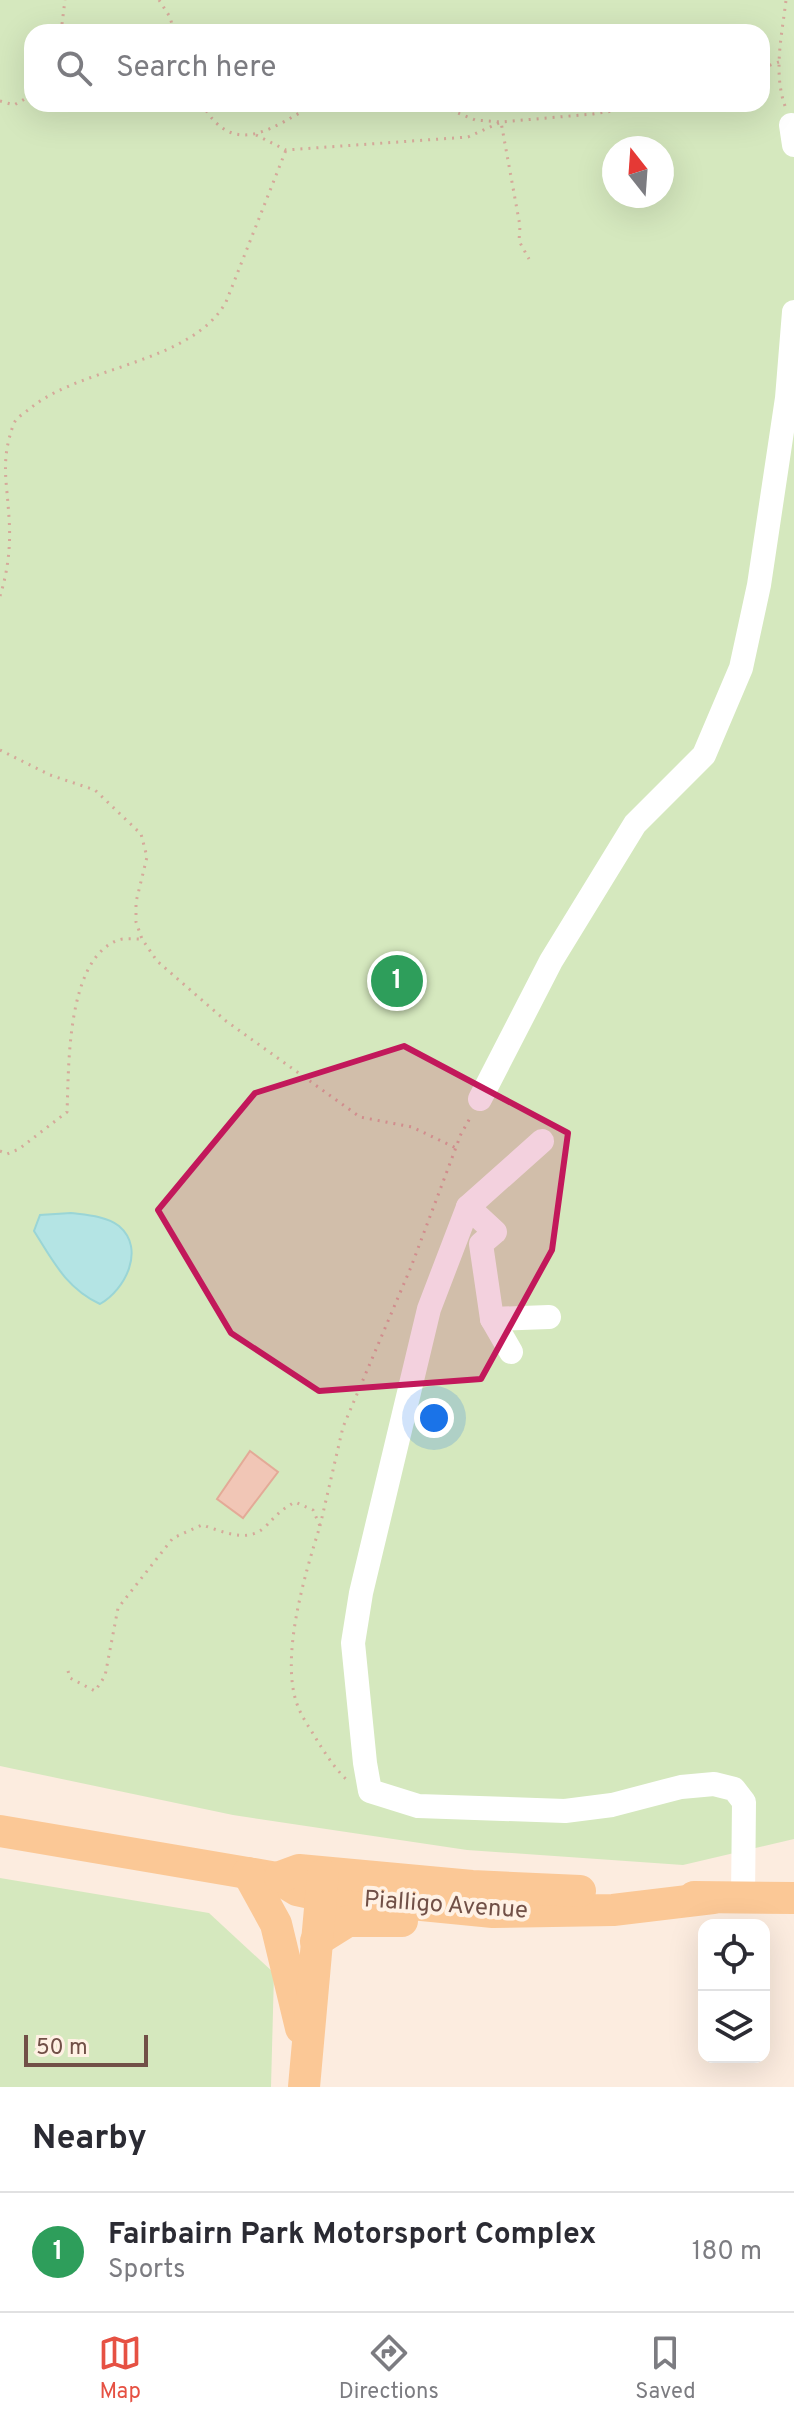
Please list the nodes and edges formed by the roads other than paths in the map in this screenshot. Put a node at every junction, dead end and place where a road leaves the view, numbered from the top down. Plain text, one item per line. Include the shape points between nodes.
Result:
1 (794, 312) edge
2 (480, 1099) road end
3 (542, 1141) dead end
4 (468, 1207) junction
5 (549, 1317) dead end
6 (492, 1319) junction
7 (511, 1352) dead end
8 (0, 1831) edge
9 (294, 1880) junction
10 (728, 1898) junction
11 (794, 1898) edge
12 (493, 1912) junction
13 (316, 1941) junction
14 (304, 2040) junction
15 (304, 2087) edge

1 - 2 lane via 787,398 741,668 704,755 635,824 551,961
3 - 4 lane
4 - 6 lane via 495,1232 481,1244
4 - 10 lane via 429,1309 361,1593 353,1643 370,1791 418,1806 565,1811 681,1787 714,1784 734,1789 744,1802
5 - 6 lane
6 - 7 lane
8 - 9 main road, Pialligo Avenue
9 - 10 main road, Pialligo Avenue
9 - 12 main road, Pialligo Avenue
9 - 13 main road
9 - 14 main road
9 - 14 main road via 276,1924
10 - 11 main road, Pialligo Avenue
10 - 12 main road, Pialligo Avenue via 613,1910
12 - 13 main road via 453,1921 348,1921
13 - 14 main road
14 - 15 main road

